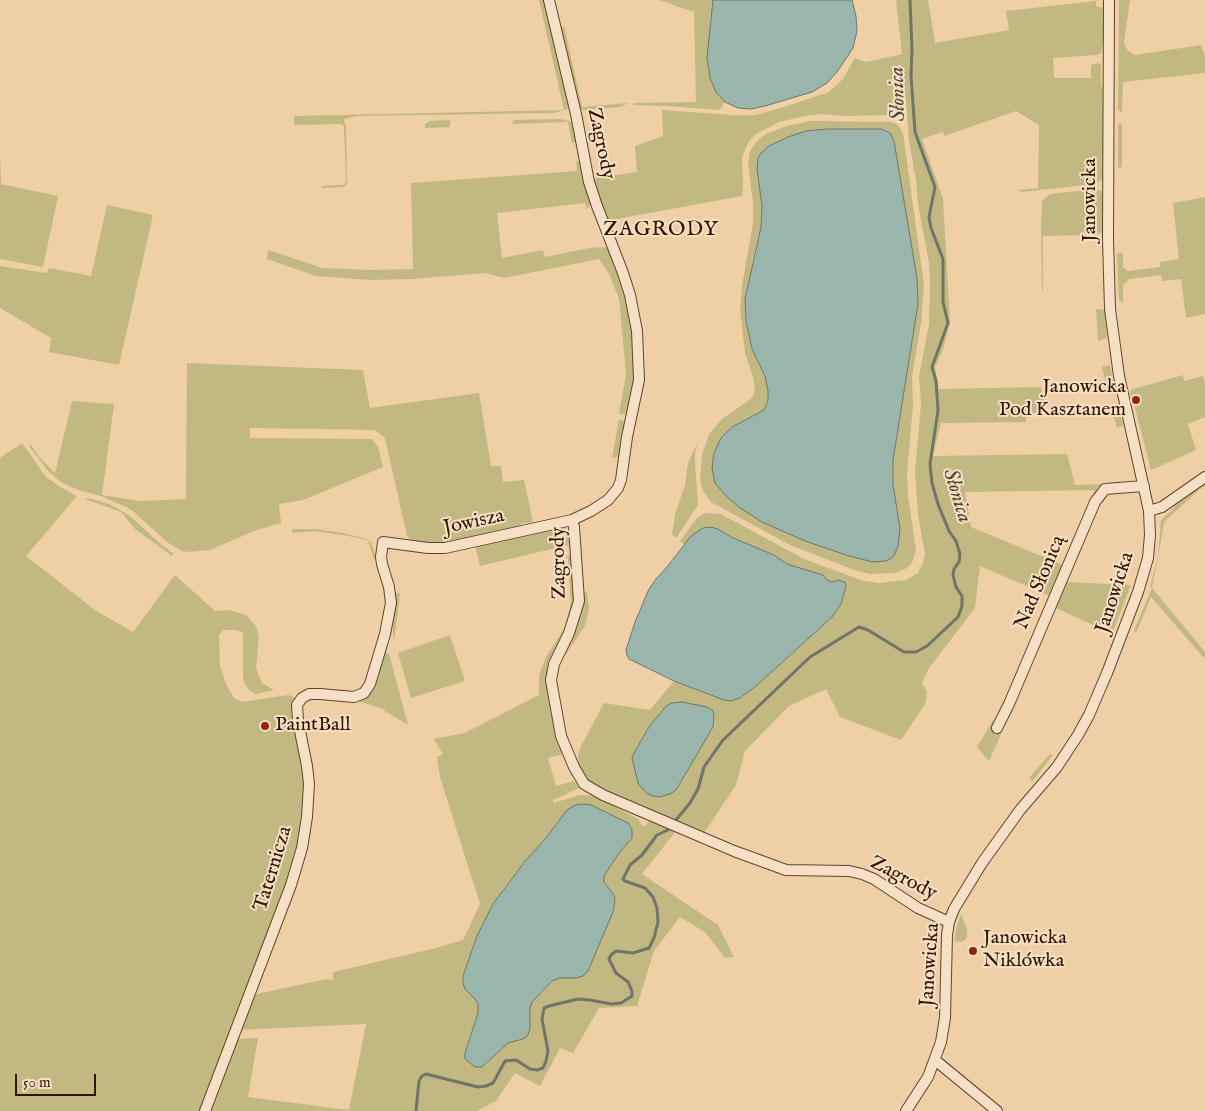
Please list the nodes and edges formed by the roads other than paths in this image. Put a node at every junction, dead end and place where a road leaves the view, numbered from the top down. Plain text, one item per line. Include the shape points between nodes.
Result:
1 (549, 0) edge
2 (1109, 0) edge
3 (1205, 477) edge
4 (1144, 486) junction
5 (1149, 511) junction
6 (572, 520) junction
7 (383, 542) joint
8 (997, 728) dead end
9 (949, 922) junction
10 (935, 1060) junction
11 (205, 1111) edge
12 (906, 1111) edge
13 (997, 1111) edge

1 - 6 street, Zagrody via 589,182 630,295 639,349 639,380 618,488 600,506
2 - 4 street, Janowicka via 1110,309 1119,376
3 - 5 street via 1162,507
4 - 5 street, Janowicka
4 - 8 street, Nad Słonicą via 1105,489 1095,502
5 - 9 street, Janowicka via 1150,535 1145,572 1090,714 1057,767 1020,810 982,863
6 - 7 street, Jowisza via 445,548
6 - 9 street, Zagrody via 579,601 569,633 554,664 551,680 561,736 584,784 725,848 786,870 862,874 918,908
7 - 11 street, Taternicza via 382,564 391,602 370,684 364,693 354,697 309,694 297,705 308,766 307,817 302,848
9 - 10 street, Janowicka via 945,1018
10 - 12 street, Janowicka
10 - 13 street

